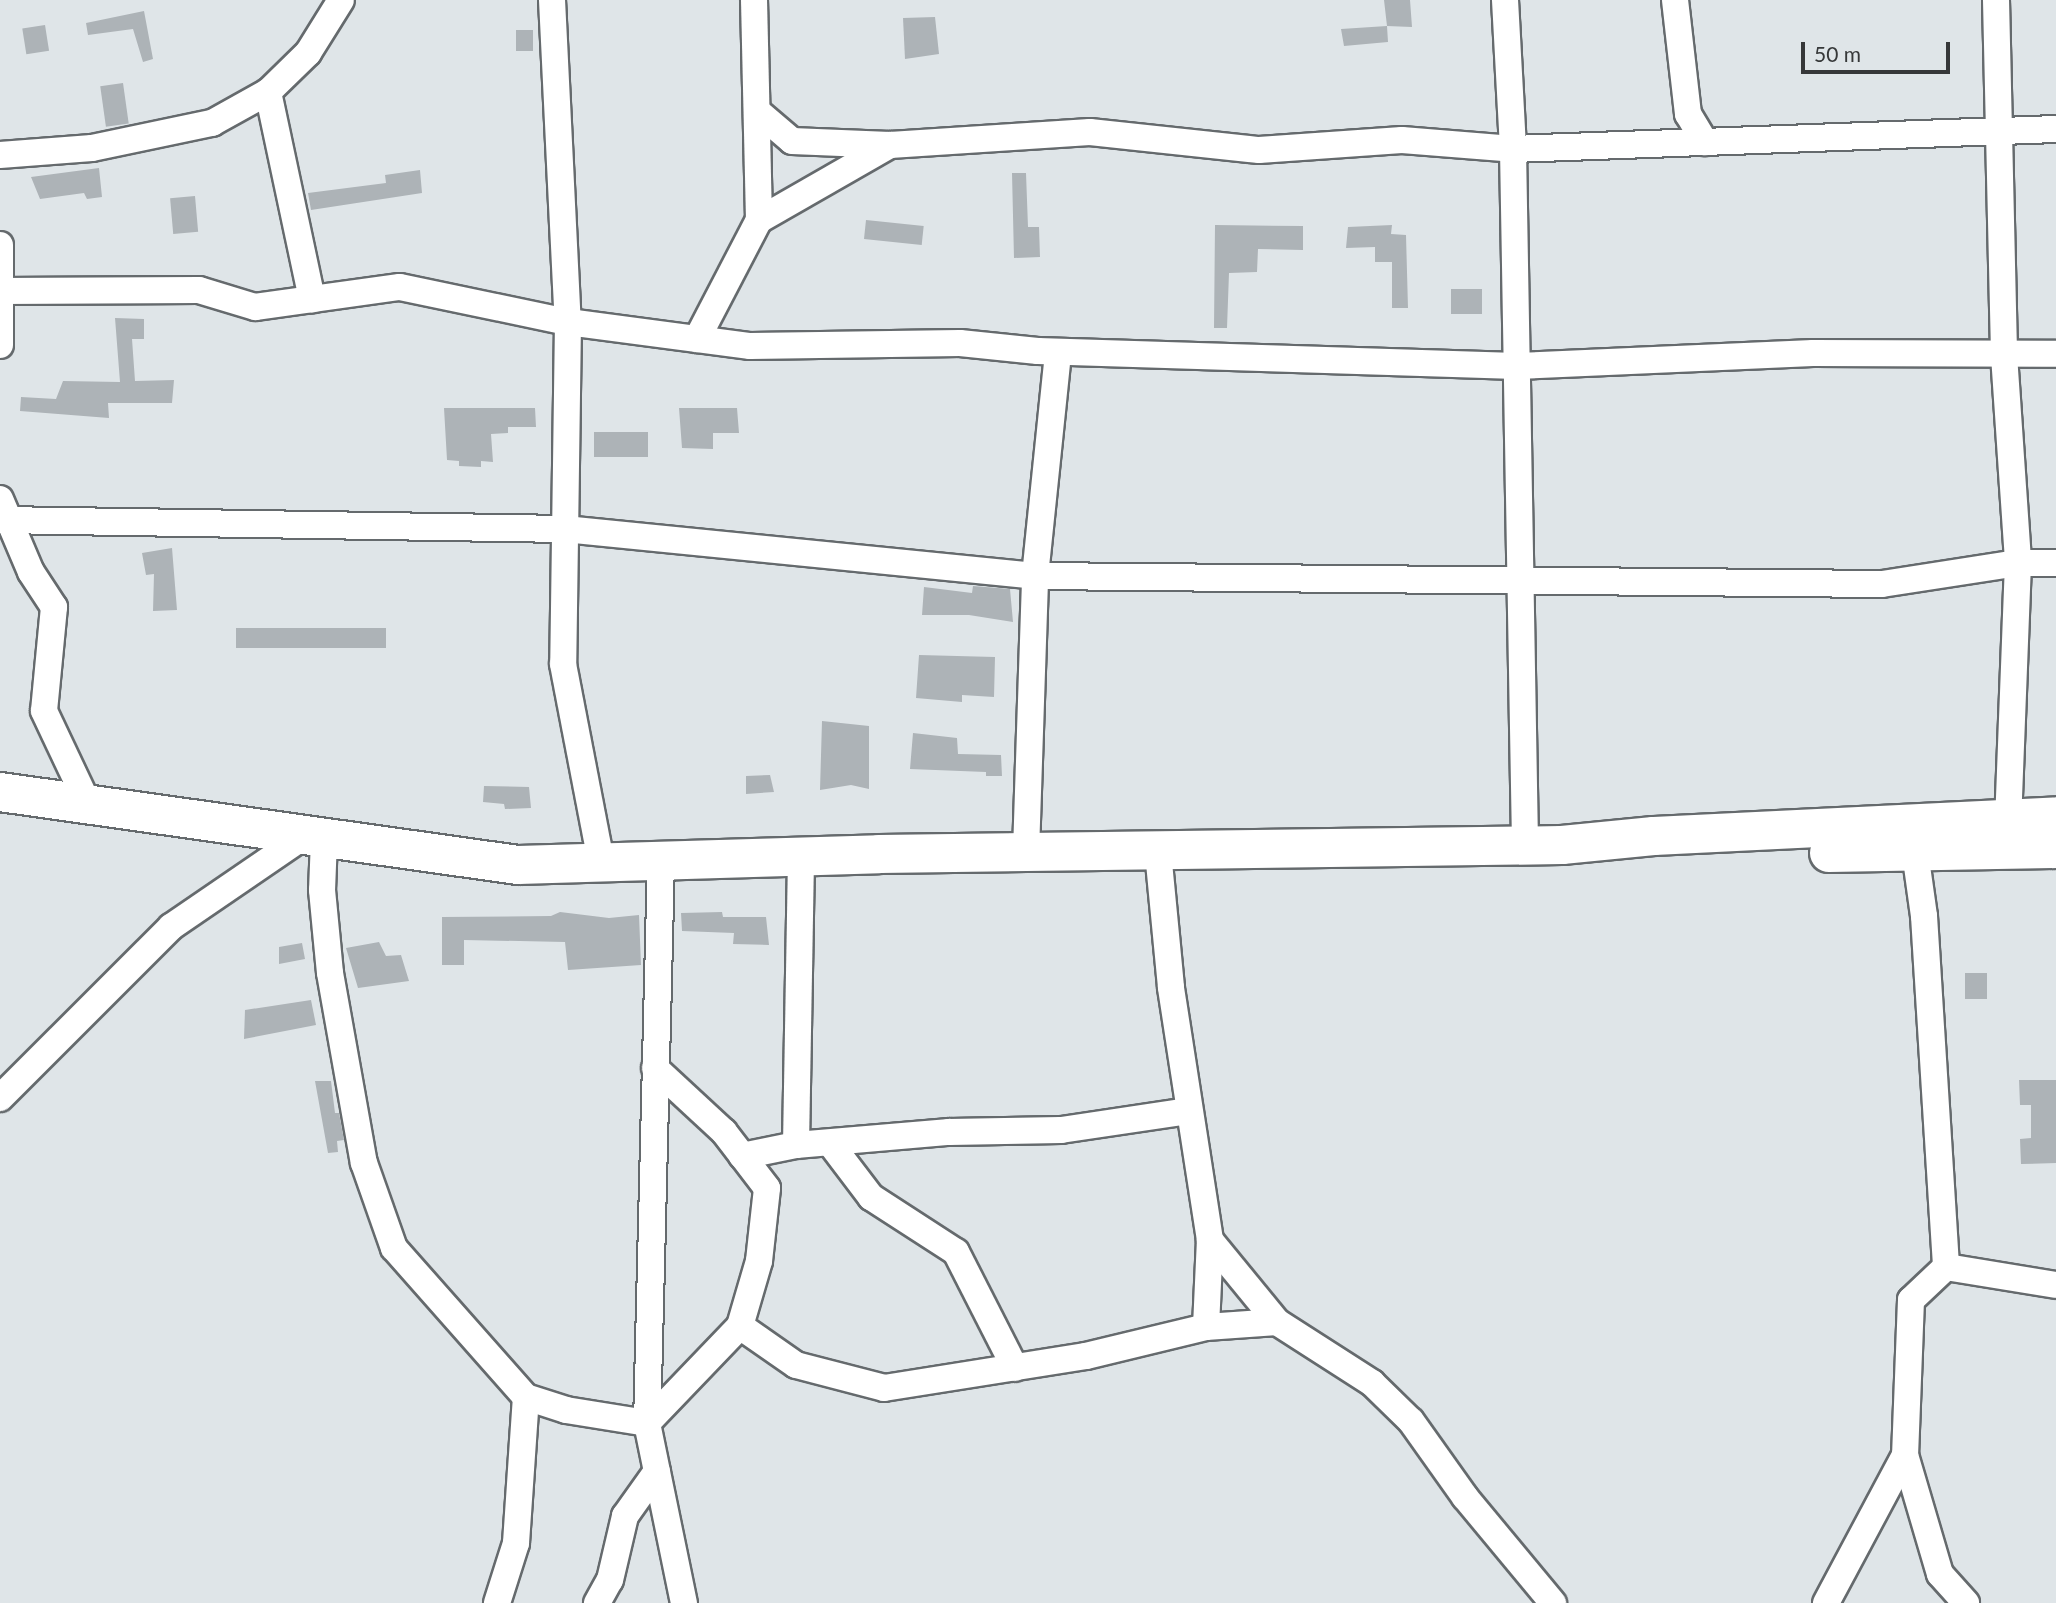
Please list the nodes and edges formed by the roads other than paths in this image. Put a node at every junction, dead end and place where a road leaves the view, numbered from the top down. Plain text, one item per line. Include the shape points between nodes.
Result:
1 (341, 0) edge
2 (552, 0) edge
3 (754, 0) edge
4 (1506, 0) edge
5 (1675, 0) edge
6 (1996, 0) edge
7 (268, 92) junction
8 (757, 111) junction
9 (2056, 129) edge
10 (1997, 131) junction
11 (1705, 142) junction
12 (890, 145) junction
13 (1513, 149) junction
14 (0, 155) edge
15 (759, 220) junction
16 (0, 244) edge
17 (0, 291) edge
18 (312, 299) junction
19 (568, 322) junction
20 (697, 339) junction
21 (0, 345) edge
22 (1058, 352) junction
23 (2056, 354) edge
24 (2004, 355) junction
25 (1517, 366) junction
26 (3, 513) edge
27 (565, 529) junction
28 (2018, 563) junction
29 (2056, 563) edge
30 (1034, 576) junction
31 (1521, 580) junction
32 (0, 792) edge
33 (89, 806) junction
34 (2056, 816) edge
35 (2008, 819) junction
36 (314, 837) junction
37 (1544, 846) junction
38 (2056, 849) edge
39 (1158, 851) junction
40 (1026, 852) junction
41 (1915, 852) junction
42 (801, 856) junction
43 (661, 860) junction
44 (601, 862) junction
45 (655, 1068) junction
46 (0, 1098) edge
47 (1188, 1111) junction
48 (830, 1143) junction
49 (796, 1145) junction
50 (742, 1156) junction
51 (1210, 1240) junction
52 (1946, 1267) junction
53 (2056, 1285) edge
54 (1277, 1322) junction
55 (740, 1326) junction
56 (1206, 1327) junction
57 (1015, 1368) junction
58 (526, 1396) junction
59 (647, 1423) junction
60 (1905, 1455) junction
61 (657, 1471) junction
62 (497, 1603) edge
63 (597, 1603) edge
64 (684, 1603) edge
65 (1553, 1603) edge
66 (1826, 1603) edge
67 (1966, 1603) edge

1 - 7 street via 308,53
2 - 19 street
3 - 8 street
4 - 13 street
5 - 11 street via 1688,114
6 - 10 street
7 - 14 street via 212,123 92,148
7 - 18 street
8 - 12 street via 792,141
8 - 15 street
9 - 10 street
10 - 11 street
10 - 24 street
11 - 13 street
12 - 13 street via 1090,132 1259,150 1402,140
12 - 15 street
13 - 25 street
15 - 20 street
16 - 17 street
17 - 18 street via 200,290 255,307
17 - 21 street
18 - 19 street via 400,287
19 - 20 street
19 - 27 street
20 - 22 street via 750,346 960,343
22 - 25 street
22 - 30 street
23 - 24 street
24 - 25 street via 1813,353
24 - 28 street
25 - 31 street
26 - 27 street
26 - 33 street via 31,572 54,607 44,711
27 - 30 street
27 - 44 street via 563,664
28 - 29 street
28 - 31 street via 1882,584
28 - 35 street
30 - 31 street
30 - 40 street
31 - 37 street
32 - 33 highway
33 - 36 highway
34 - 35 highway
35 - 37 highway via 1654,836
36 - 44 highway via 518,865
36 - 46 street via 171,927
36 - 58 street via 330,973 364,1163 394,1248
37 - 39 highway
37 - 41 highway via 1653,856
38 - 41 highway
39 - 40 highway
39 - 47 street
40 - 42 highway
41 - 52 street via 1924,916
42 - 43 highway
42 - 49 street
43 - 44 highway
43 - 45 street
45 - 50 street via 724,1132
45 - 59 street
47 - 48 street via 1061,1130 949,1132
47 - 51 street
48 - 49 street
48 - 57 street via 871,1197 956,1252
49 - 50 street
50 - 55 street via 767,1188 760,1261
51 - 54 street
51 - 56 street
52 - 53 street
52 - 60 street via 1911,1300
54 - 56 street
54 - 65 street via 1372,1383 1411,1422 1465,1497
55 - 57 street via 796,1365 884,1388
55 - 59 street
56 - 57 street
58 - 59 street via 566,1410
58 - 62 street via 516,1543
59 - 61 street
60 - 66 street
60 - 67 street via 1940,1574
61 - 63 street via 625,1516 610,1580
61 - 64 street

